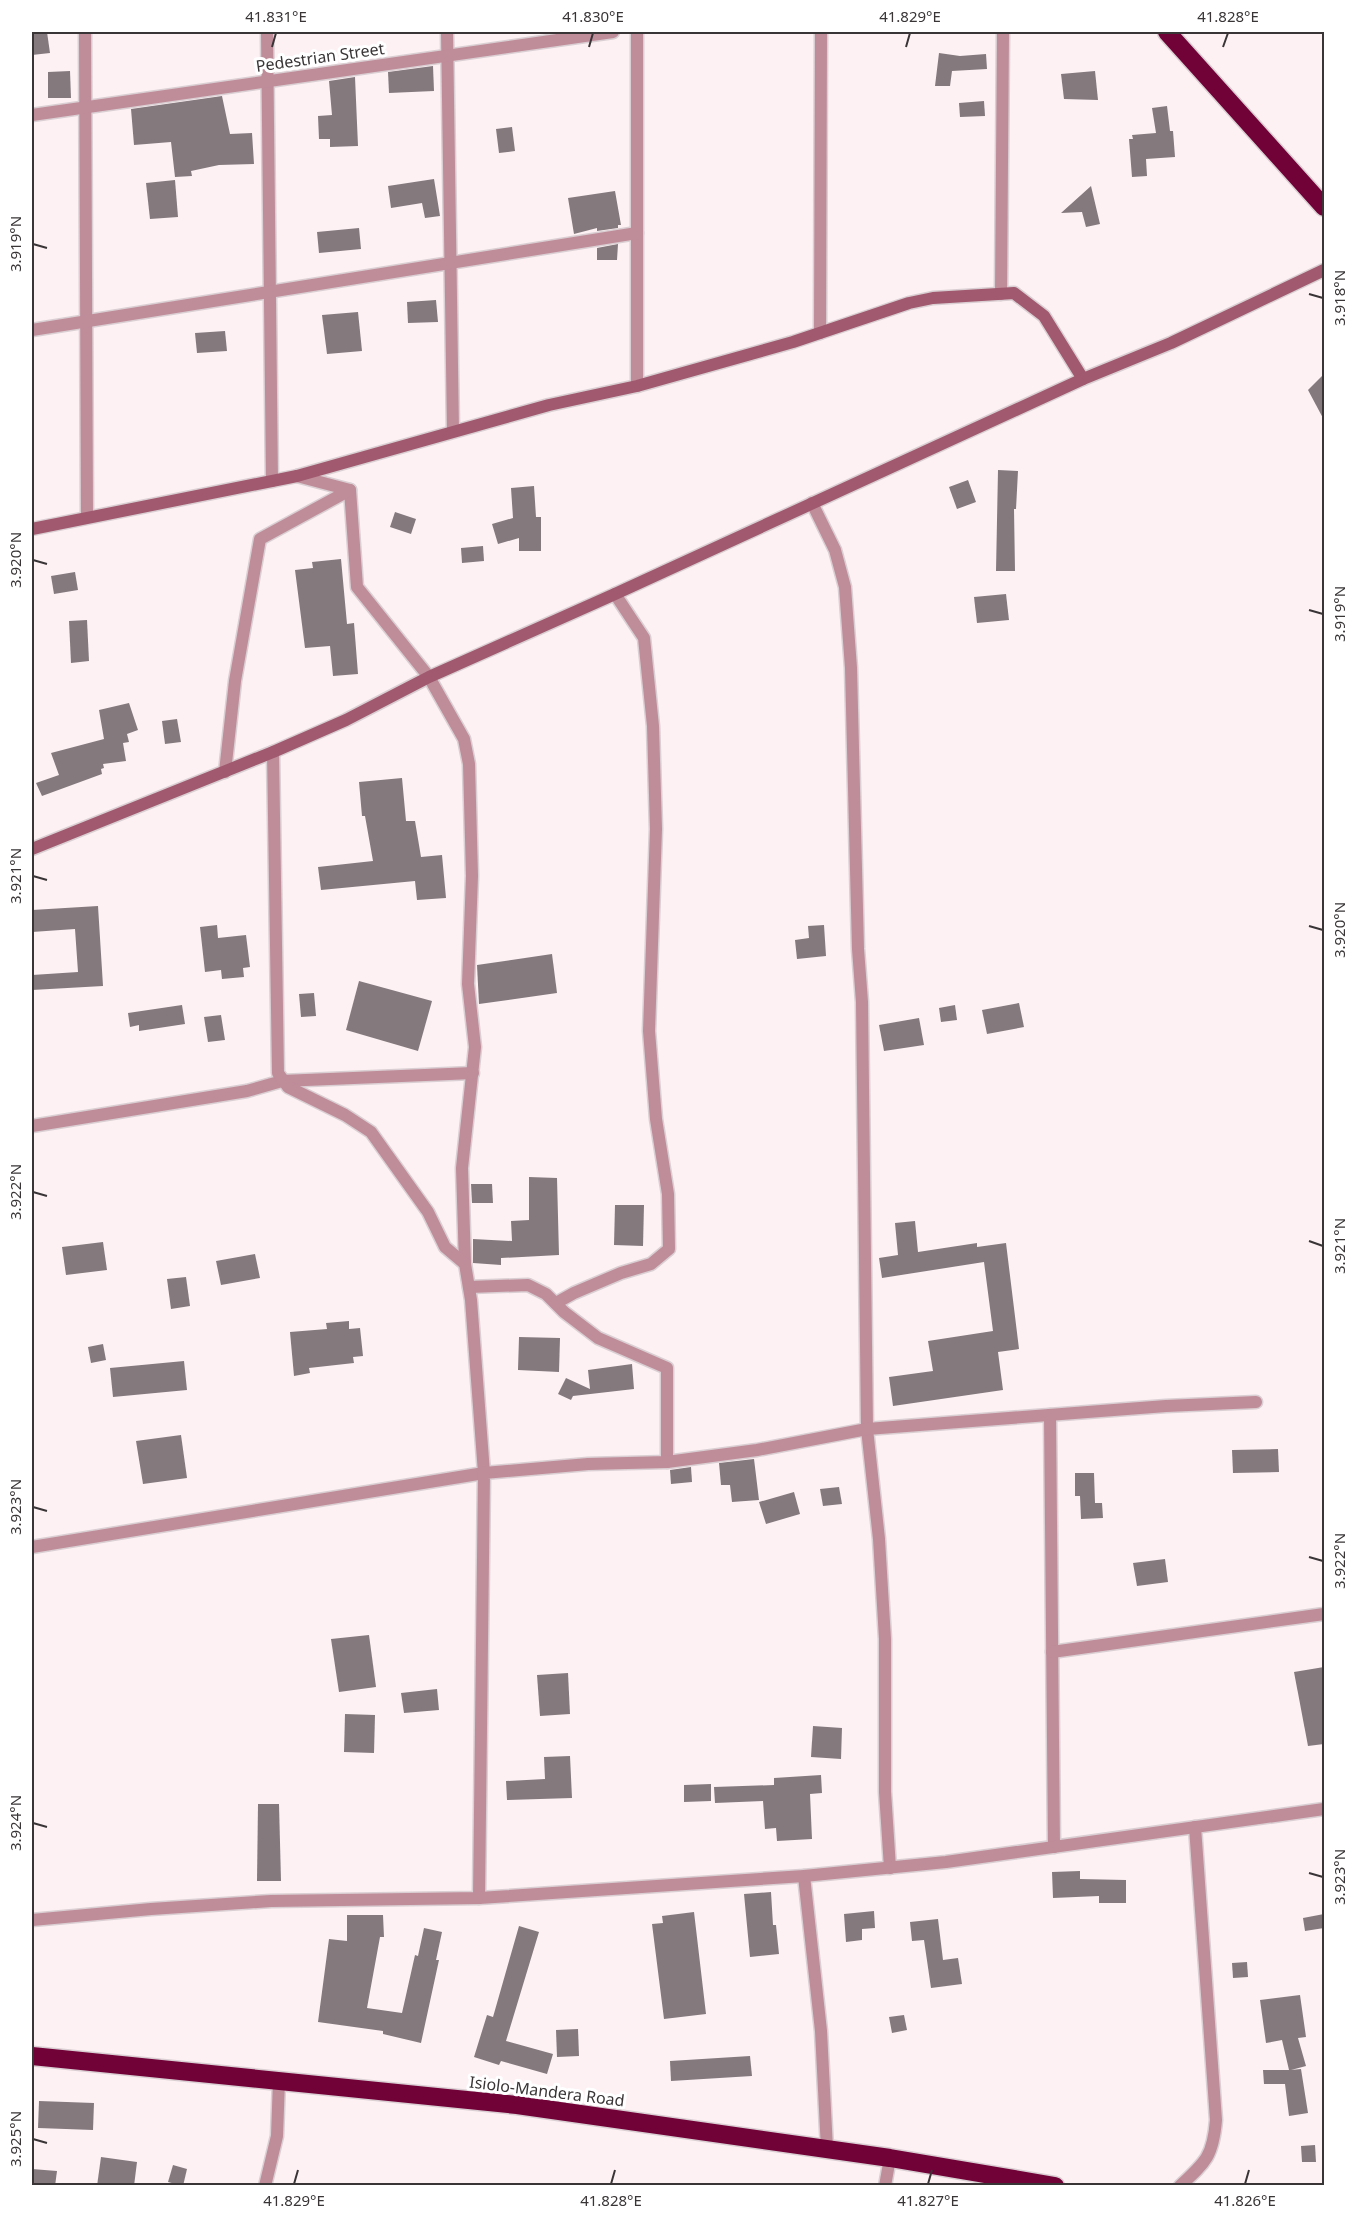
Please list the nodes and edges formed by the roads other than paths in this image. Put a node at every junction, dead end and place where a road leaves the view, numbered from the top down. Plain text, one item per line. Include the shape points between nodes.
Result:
1 (85, 32) edge
2 (267, 32) edge
3 (447, 32) edge
4 (613, 32) edge
5 (637, 32) edge
6 (821, 32) edge
7 (1003, 32) edge
8 (1167, 32) edge
9 (448, 55) junction
10 (267, 81) junction
11 (85, 107) junction
12 (32, 115) edge
13 (1324, 207) edge
14 (637, 233) junction
15 (451, 262) junction
16 (1324, 270) edge
17 (270, 291) junction
18 (1001, 294) junction
19 (86, 321) junction
20 (32, 330) edge
21 (820, 333) junction
22 (1083, 379) junction
23 (637, 386) junction
24 (453, 431) junction
25 (297, 476) junction
26 (272, 481) junction
27 (350, 490) junction
28 (812, 503) junction
29 (87, 517) junction
30 (32, 529) edge
31 (615, 594) junction
32 (429, 677) junction
33 (273, 752) junction
34 (225, 772) junction
35 (32, 849) edge
36 (473, 1072) junction
37 (282, 1081) junction
38 (32, 1126) edge
39 (465, 1264) junction
40 (468, 1287) junction
41 (556, 1304) junction
42 (1256, 1402) dead end
43 (1050, 1415) junction
44 (867, 1429) junction
45 (667, 1462) junction
46 (484, 1473) junction
47 (32, 1547) edge
48 (1324, 1614) edge
49 (1052, 1652) junction
50 (1324, 1809) edge
51 (1195, 1827) junction
52 (1054, 1847) junction
53 (890, 1868) junction
54 (804, 1876) junction
55 (479, 1898) junction
56 (32, 1920) edge
57 (32, 2056) edge
58 (279, 2080) junction
59 (827, 2149) junction
60 (890, 2158) junction
61 (265, 2186) edge
62 (885, 2186) edge
63 (1054, 2186) edge
64 (1180, 2186) edge

1 - 11 street
2 - 10 street
3 - 9 street
4 - 9 street, Pedestrian Street
5 - 14 street
6 - 21 street
7 - 18 street
8 - 13 highway
9 - 10 street, Pedestrian Street
9 - 15 street
10 - 11 street, Pedestrian Street
10 - 17 street
11 - 12 street, Pedestrian Street
11 - 19 street
14 - 15 street
14 - 23 street
15 - 17 street
15 - 24 street
16 - 22 main road via 1172,344
17 - 19 street
17 - 26 street
18 - 21 main road via 909,303
18 - 22 main road via 1014,293 1044,316
19 - 20 street
19 - 29 street
21 - 23 main road
22 - 28 main road
23 - 24 main road
24 - 25 main road
25 - 26 main road
25 - 27 street
26 - 29 main road
27 - 32 street via 357,587
27 - 34 street via 260,539 235,681
28 - 31 main road
28 - 44 street via 835,549 845,587 851,668 862,1002
29 - 30 main road
31 - 32 main road
31 - 41 street via 644,638 653,726 656,830 649,1031 656,1119 668,1194 669,1249 651,1264 621,1273
32 - 33 main road
32 - 36 street via 464,739 469,764 472,876 468,984 475,1047
33 - 34 main road
33 - 37 street via 276,1058
34 - 35 main road
36 - 37 street
36 - 39 street via 462,1168
37 - 38 street via 247,1091
37 - 39 street via 371,1132 428,1212 445,1247
39 - 40 street
40 - 41 street via 528,1285
40 - 46 street
41 - 45 street via 598,1338 668,1368
42 - 43 street
43 - 44 street
43 - 49 street
44 - 45 street
44 - 53 street via 885,1639 885,1792
45 - 46 street
46 - 47 street
46 - 55 street
48 - 49 street
49 - 52 street
50 - 51 street
51 - 52 street
51 - 64 street via 1216,2120 1209,2156
52 - 53 street
53 - 54 street
54 - 55 street
54 - 59 street via 821,2031
55 - 56 street via 271,1901
57 - 58 highway, Isiolo-Mandera Road
58 - 59 highway, Isiolo-Mandera Road via 517,2105
58 - 61 street via 277,2136
59 - 60 highway, Isiolo-Mandera Road
60 - 62 street
60 - 63 highway, Isiolo-Mandera Road

